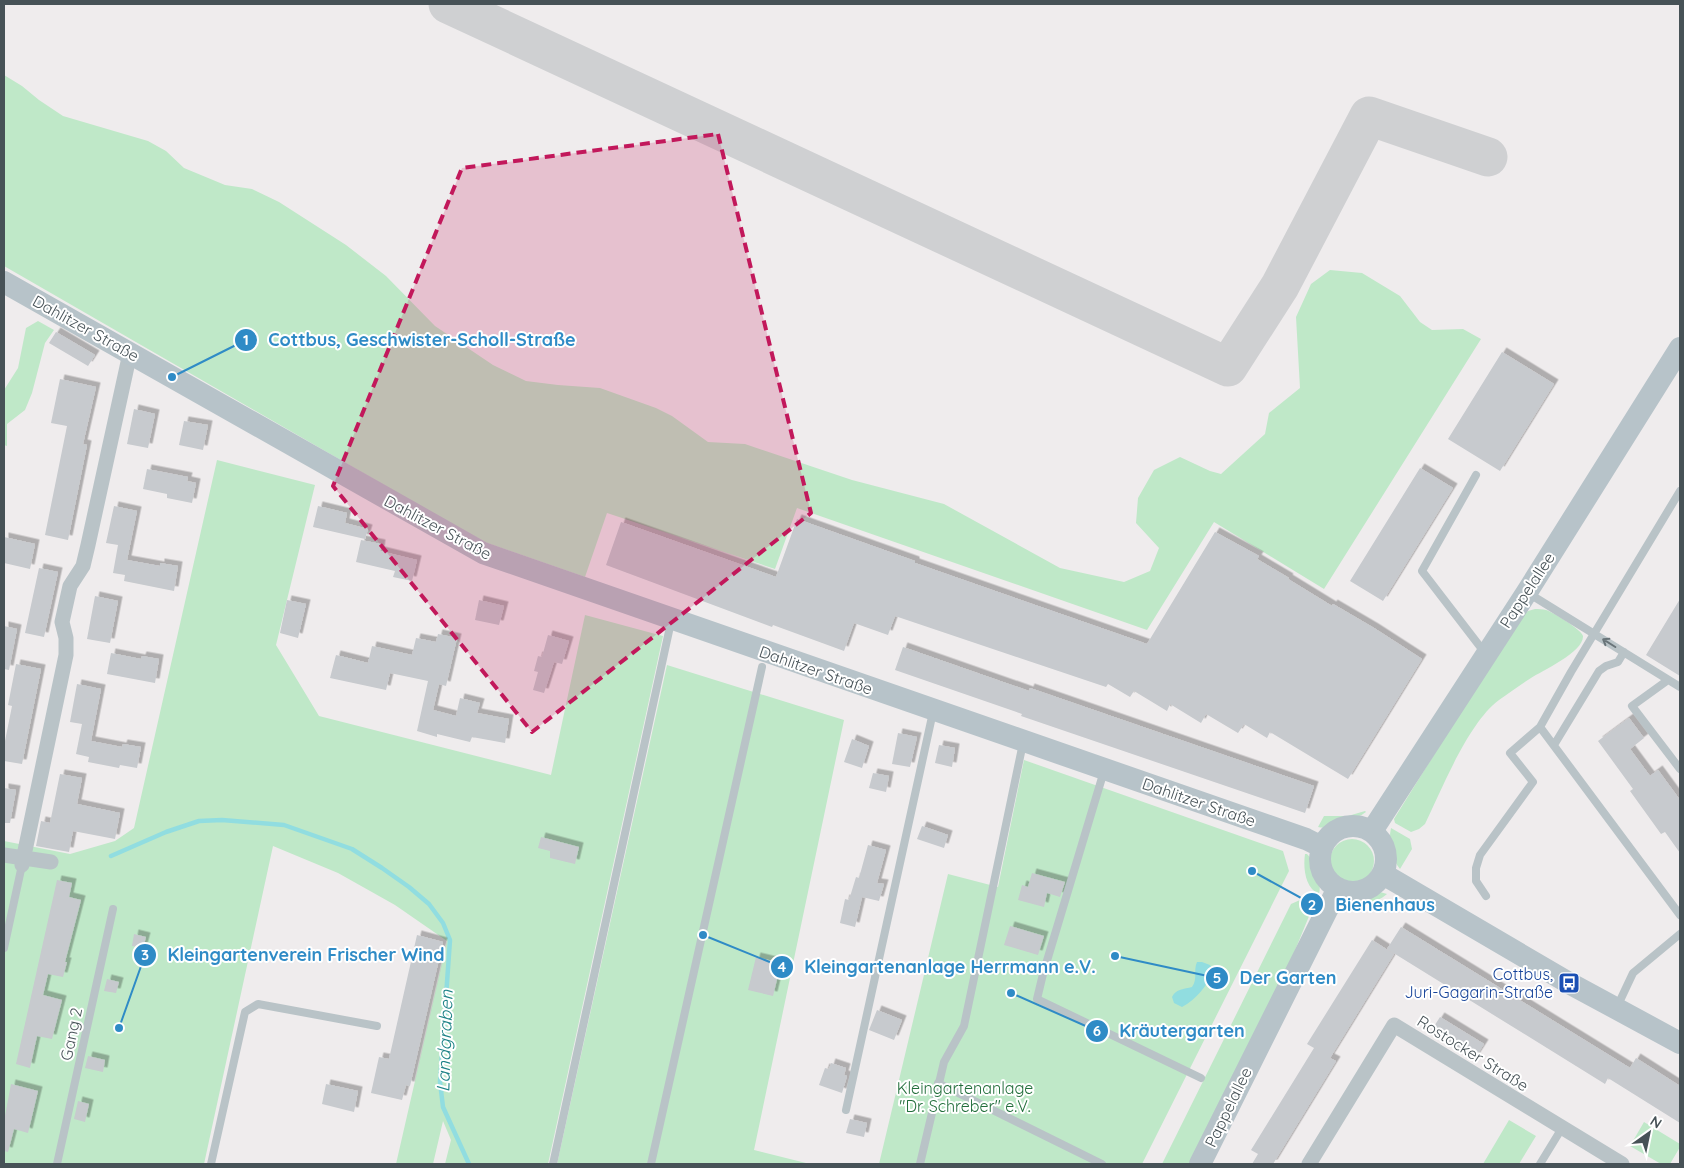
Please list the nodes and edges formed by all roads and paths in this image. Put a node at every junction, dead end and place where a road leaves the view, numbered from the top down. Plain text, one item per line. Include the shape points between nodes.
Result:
1 (4, 282) edge
2 (1680, 348) edge
3 (130, 353) junction
4 (1476, 475) dead end
5 (1680, 492) edge
6 (1527, 592) junction
7 (672, 620) junction
8 (1594, 634) junction
9 (1624, 652) junction
10 (1486, 654) junction
11 (762, 667) dead end
12 (1668, 680) junction
13 (1680, 687) edge
14 (933, 710) junction
15 (1540, 727) junction
16 (1024, 742) junction
17 (1554, 746) junction
18 (1105, 769) junction
19 (1680, 770) edge
20 (1372, 831) junction
21 (1322, 846) junction
22 (4, 855) edge
23 (23, 861) junction
24 (51, 862) dead end
25 (1383, 874) junction
26 (1338, 888) junction
27 (1486, 896) dead end
28 (113, 909) dead end
29 (1680, 915) edge
30 (1680, 934) edge
31 (4, 948) edge
32 (1616, 1009) junction
33 (378, 1026) dead end
34 (1680, 1043) edge
35 (1201, 1078) dead end
36 (938, 1083) junction
37 (846, 1110) dead end
38 (1562, 1128) junction
39 (57, 1164) edge
40 (211, 1164) edge
41 (552, 1164) edge
42 (651, 1164) edge
43 (920, 1164) edge
44 (1102, 1164) edge
45 (1200, 1164) edge
46 (1309, 1164) edge
47 (1540, 1164) edge
48 (1622, 1164) edge

1 - 3 street, Dahlitzer Straße
2 - 6 street, Pappelallee
3 - 7 street, Dahlitzer Straße via 483,553
3 - 23 street via 83,566 70,586 62,622 66,655
4 - 10 lane via 1422,571
5 - 8 lane
6 - 8 lane
6 - 10 street, Pappelallee
7 - 14 street, Dahlitzer Straße
7 - 41 lane
9 -> 8 lane
8 - 15 lane
9 - 12 lane
9 - 17 lane via 1618,662 1599,671
10 - 20 street, Pappelallee
11 - 42 lane
12 - 13 lane
12 - 19 lane via 1632,706
14 - 16 street, Dahlitzer Straße
14 - 37 lane
15 - 17 lane
15 - 27 lane via 1510,753 1533,782 1480,855 1476,881
16 - 18 street, Dahlitzer Straße
16 - 36 lane via 964,1026 944,1062
17 - 29 lane
18 - 21 street, Dahlitzer Straße
18 - 35 lane via 1037,999
20 - 21 street via 1345,826 1335,831
20 - 25 street via 1381,840 1385,852
21 - 26 street via 1321,867 1326,878
22 - 23 street
23 - 24 street
23 - 31 lane
25 - 26 street via 1364,890 1356,892
25 - 32 street
26 - 45 street, Pappelallee
28 - 39 lane, Gang 2
30 - 32 lane via 1634,972
32 - 34 street
33 - 40 lane via 258,1004 244,1012
36 - 43 lane
36 - 44 lane
38 - 46 street, Rostocker Straße via 1394,1025
38 - 47 lane
38 - 48 street, Rostocker Straße

